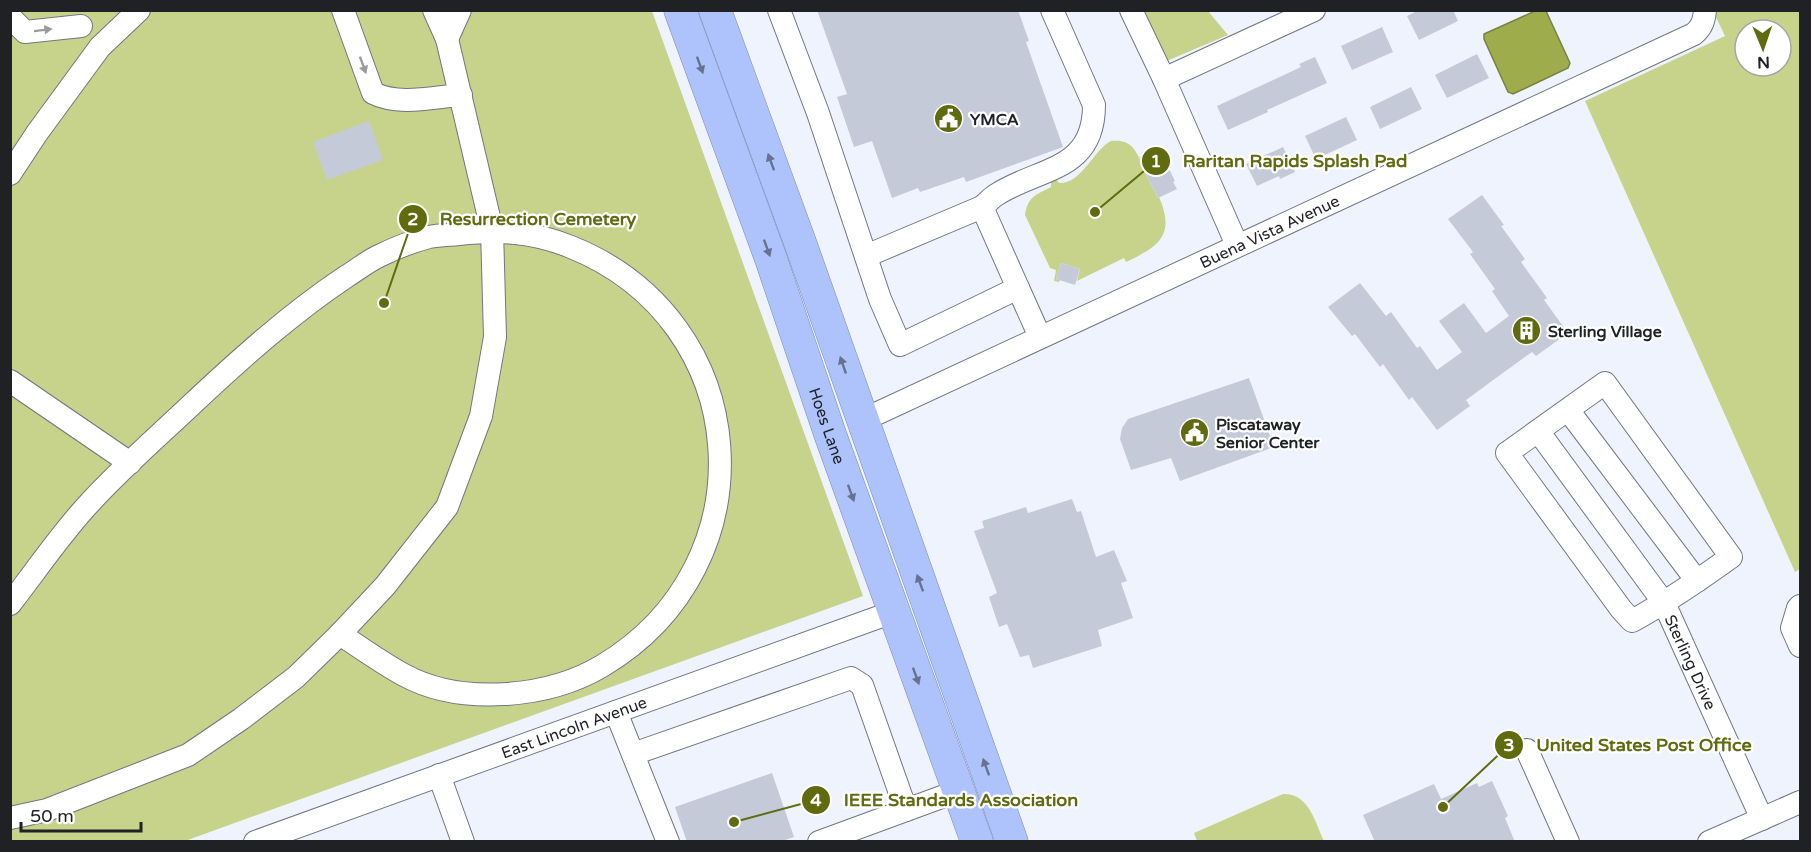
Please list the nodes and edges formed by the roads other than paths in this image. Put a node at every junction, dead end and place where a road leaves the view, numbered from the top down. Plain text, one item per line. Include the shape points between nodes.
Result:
1 (139, 10) edge
2 (343, 10) edge
3 (434, 10) edge
4 (460, 10) edge
5 (680, 10) edge
6 (715, 10) edge
7 (779, 10) edge
8 (1052, 10) edge
9 (1131, 10) edge
10 (1314, 10) edge
11 (1705, 15) edge
12 (10, 17) edge
13 (74, 18) edge
14 (447, 39) junction
15 (100, 47) junction
16 (1164, 79) junction
17 (460, 95) junction
18 (10, 174) edge
19 (982, 207) junction
20 (492, 230) junction
21 (1237, 245) junction
22 (866, 256) junction
23 (1018, 288) junction
24 (1040, 337) junction
25 (10, 381) edge
26 (1568, 410) junction
27 (863, 420) junction
28 (1538, 431) junction
29 (130, 463) junction
30 (1697, 581) junction
31 (1664, 603) junction
32 (10, 604) edge
33 (1800, 606) edge
34 (893, 612) junction
35 (340, 634) junction
36 (1800, 646) edge
37 (616, 712) junction
38 (1527, 750) dead end
39 (633, 754) junction
40 (439, 775) junction
41 (958, 791) junction
42 (1800, 802) edge
43 (906, 810) junction
44 (10, 818) edge
45 (1762, 819) junction
46 (255, 842) edge
47 (463, 842) edge
48 (668, 842) edge
49 (819, 842) edge
50 (976, 842) edge
51 (1012, 842) edge
52 (1568, 842) edge
53 (1709, 842) edge

1 - 15 street
2 -> 17 street via 373,93 401,100
3 - 14 street
4 - 14 street
5 -> 34 highway, Hoes Lane
27 -> 6 highway
7 - 22 street
8 - 19 street via 1094,105 1090,136 1078,154 997,195
9 - 16 street
10 - 16 street
11 - 21 street, Buena Vista Avenue via 1694,34
12 -> 13 street via 25,32
13 - 15 street
14 - 17 street
15 - 18 street
16 - 21 street
17 - 20 street
19 - 22 street
19 - 23 street
20 - 29 street via 431,237 369,262 262,340
20 - 35 street via 495,337 482,416 447,507 385,586
20 - 35 street via 561,243 602,262 652,299 691,350 712,400 720,442 717,498 699,560 665,615 631,647 593,671 555,687 490,694 447,690 406,677
21 - 24 street, Buena Vista Avenue
22 - 23 street via 900,345
23 - 24 street
24 - 27 street, Buena Vista Avenue
25 - 29 street
26 - 28 street
26 - 30 street
26 - 30 street via 1605,383 1731,557
51 -> 27 highway
28 - 31 street, Sterling Drive
28 - 31 street via 1506,453 1555,521 1632,621
29 - 32 street via 84,509
30 - 31 street
31 - 45 street, Sterling Drive
33 - 36 street via 1792,628
34 - 37 street, East Lincoln Avenue
34 -> 41 highway, Hoes Lane
35 - 44 street via 296,677 188,755 47,810
37 - 39 street
37 - 40 street, East Lincoln Avenue
38 - 52 street
39 - 43 street via 851,678 862,685
39 - 48 street
40 - 46 street, East Lincoln Avenue
40 - 47 street
41 - 43 street
41 - 50 highway, Hoes Lane
42 - 45 street
43 - 49 street
45 - 53 street

